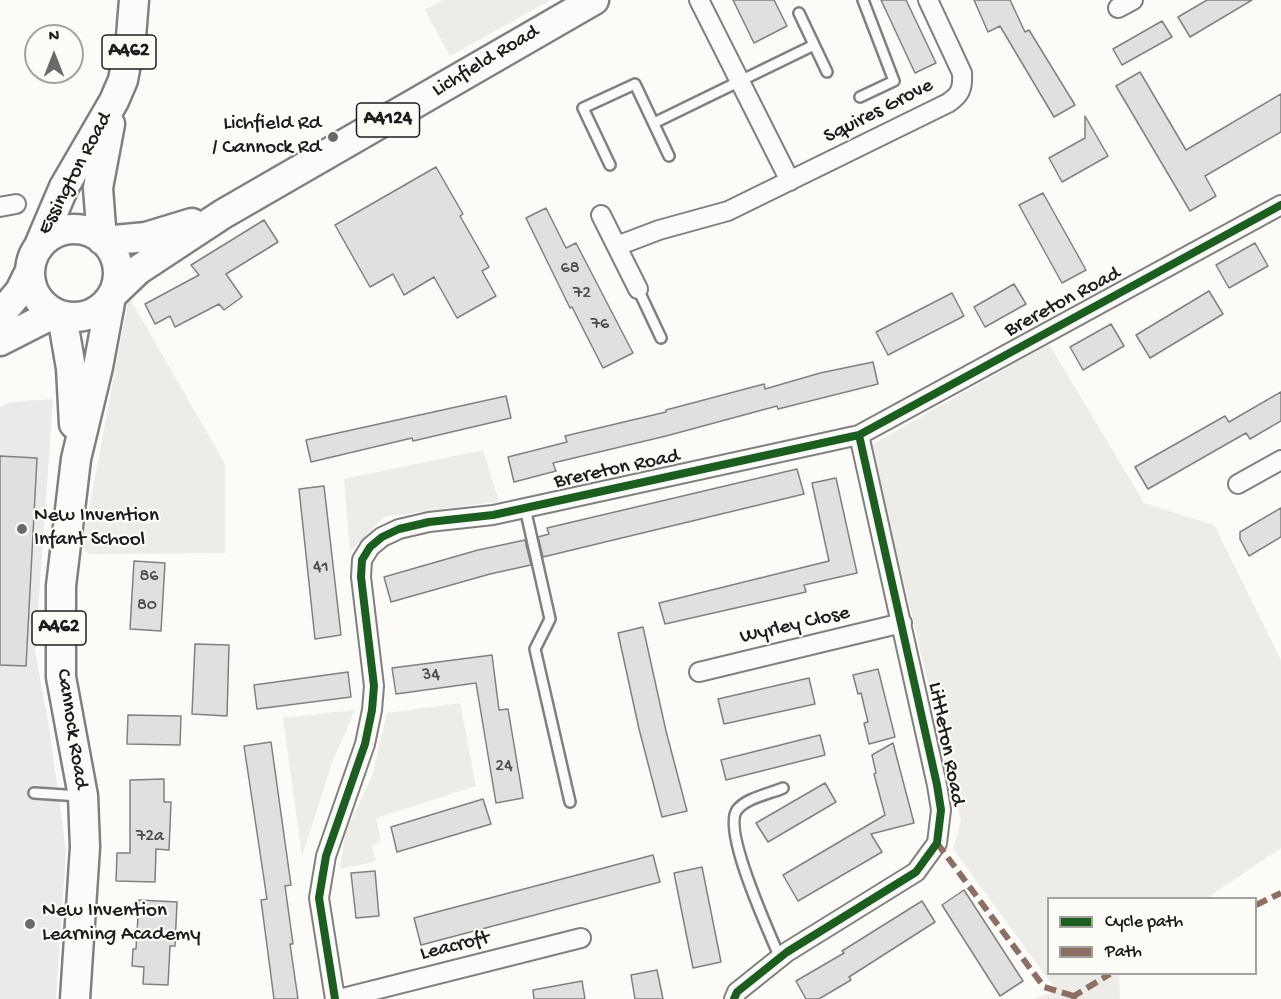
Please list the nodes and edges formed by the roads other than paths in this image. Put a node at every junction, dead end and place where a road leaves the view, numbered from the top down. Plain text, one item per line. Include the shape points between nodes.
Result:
1 (134, 0) edge
2 (594, 0) edge
3 (699, 0) edge
4 (863, 0) edge
5 (928, 0) edge
6 (799, 13) dead end
7 (814, 45) junction
8 (827, 72) dead end
9 (738, 81) junction
10 (861, 97) dead end
11 (114, 101) junction
12 (654, 123) junction
13 (669, 156) dead end
14 (610, 165) dead end
15 (790, 181) junction
16 (1280, 208) edge
17 (223, 214) junction
18 (601, 215) dead end
19 (103, 241) junction
20 (617, 246) junction
21 (34, 259) junction
22 (638, 289) joint
23 (112, 296) junction
24 (59, 314) junction
25 (0, 315) edge
26 (661, 338) dead end
27 (0, 341) edge
28 (859, 435) junction
29 (76, 459) junction
30 (1281, 460) edge
31 (1238, 484) dead end
32 (525, 508) junction
33 (902, 623) junction
34 (699, 672) dead end
35 (783, 788) dead end
36 (34, 793) dead end
37 (82, 796) junction
38 (570, 802) dead end
39 (581, 938) dead end
40 (780, 958) junction
41 (75, 999) edge
42 (334, 999) edge
43 (339, 999) edge
44 (734, 999) edge

1 - 11 main road, Essington Road / A462 via 128,58
2 - 17 main road, Lichfield Road / A4124
3 - 9 street
4 - 10 lane, Squires Grove via 894,81
5 - 15 street, Squires Grove via 962,73 959,95 948,104
6 - 7 lane
7 - 8 lane
7 - 9 lane
9 - 12 lane
9 - 15 street
11 - 19 main road, Essington Road / A462 via 98,188
11 - 21 main road, Essington Road / A462 via 64,188
12 - 13 lane
12 - 14 lane via 635,84 583,108
15 - 20 street, Squires Grove via 728,211
16 - 28 street, Brereton Road
17 - 19 main road, Lichfield Road / A4124 via 146,237
17 - 23 main road, Lichfield Road / A4124 via 138,270
18 - 20 street
19 - 21 main road via 85,231 66,230 51,236
19 - 23 main road via 115,258 118,271
20 - 22 street
21 - 24 main road via 31,285 42,304
21 - 25 main road via 20,291
22 - 26 lane
23 - 24 main road via 94,313 80,317
23 - 29 main road, Cannock Road / A462
24 - 27 main road
24 - 29 main road, Cannock Road / A462 via 72,386
28 - 32 street, Brereton Road
28 - 33 street, Littleton Road
29 - 37 main road, Cannock Road / A462 via 62,569 59,646
30 - 31 street
32 - 38 lane via 550,619 535,649
32 - 42 street, Brereton Road via 399,529 370,547 362,560 374,686 372,710 365,744 326,856 319,898
33 - 34 street, Wyrley Close
33 - 40 street, Littleton Road via 941,810 937,843 916,872
35 - 40 lane via 745,804 736,811 733,821 748,884
36 - 37 lane
37 - 41 main road, Cannock Road / A462 via 85,847
39 - 43 street, Leacroft
40 - 44 street, Littleton Road via 737,992

